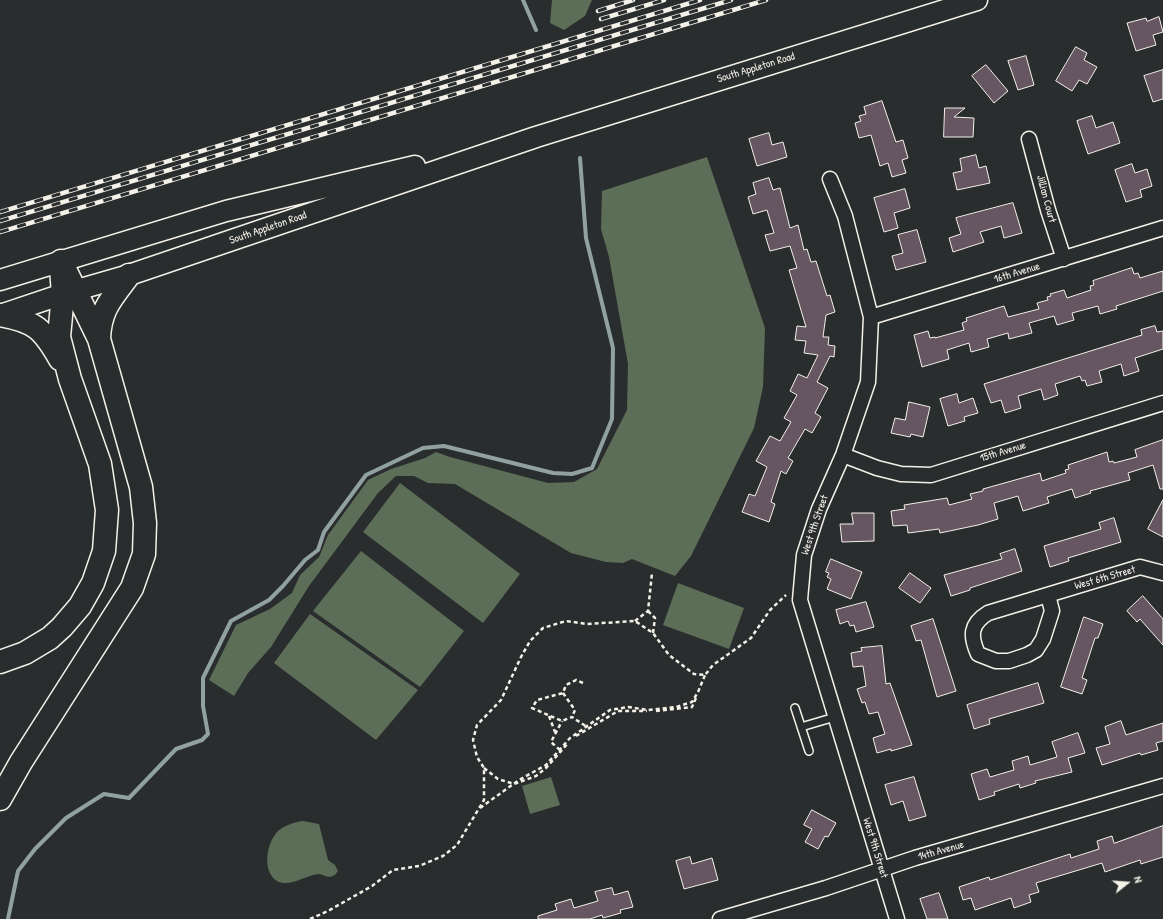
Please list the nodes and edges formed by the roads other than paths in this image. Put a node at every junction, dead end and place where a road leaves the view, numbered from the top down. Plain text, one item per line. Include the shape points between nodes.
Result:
1 (977, 0) edge
2 (536, 137) junction
3 (1030, 139) dead end
4 (830, 179) dead end
5 (1163, 228) edge
6 (1064, 259) junction
7 (61, 261) junction
8 (129, 275) junction
9 (0, 280) edge
10 (69, 292) junction
11 (0, 315) edge
12 (871, 317) junction
13 (99, 339) junction
14 (70, 379) junction
15 (1163, 403) edge
16 (842, 455) junction
17 (1163, 574) edge
18 (1048, 595) junction
19 (0, 662) edge
20 (795, 708) dead end
21 (835, 717) junction
22 (801, 727) junction
23 (809, 751) dead end
24 (1163, 786) edge
25 (0, 799) edge
26 (881, 869) junction
27 (720, 919) edge
28 (897, 919) edge

1 - 2 main road, South Appleton Road
2 - 7 main road, South Appleton Road via 226,211
2 - 8 main road, South Appleton Road
3 - 6 street, Jillian Court via 1048,210
4 - 12 street, West 9th Street via 845,216
5 - 6 street, 16th Avenue
6 - 12 street, 16th Avenue
7 - 9 main road, South Appleton Road
7 - 10 main road
8 - 10 main road, South Appleton Road
8 - 13 main road via 103,313 99,323
10 - 11 main road, South Appleton Road
10 - 13 main road
10 - 14 main road via 59,337
11 - 14 main road via 34,324 46,336
12 - 16 street, West 9th Street via 868,382
13 - 25 main road via 141,487 145,523 144,554 132,588
14 - 19 main road via 100,464 108,510 104,552 93,583 80,606 62,627 50,638 25,653
15 - 16 street, 15th Avenue via 931,475 901,474
16 - 21 street, West 9th Street via 816,515 804,555 800,600
17 - 18 street, West 6th Street via 1140,567
18 - 18 street, West 6th Street via 981,617 972,632 978,654 996,661 1009,661 1027,656 1036,650 1043,639 1052,611
20 - 22 lane
21 - 22 lane
21 - 26 street, West 9th Street
22 - 23 lane
24 - 26 street, 14th Avenue
26 - 27 street, 14th Avenue
26 - 28 street, West 9th Street

